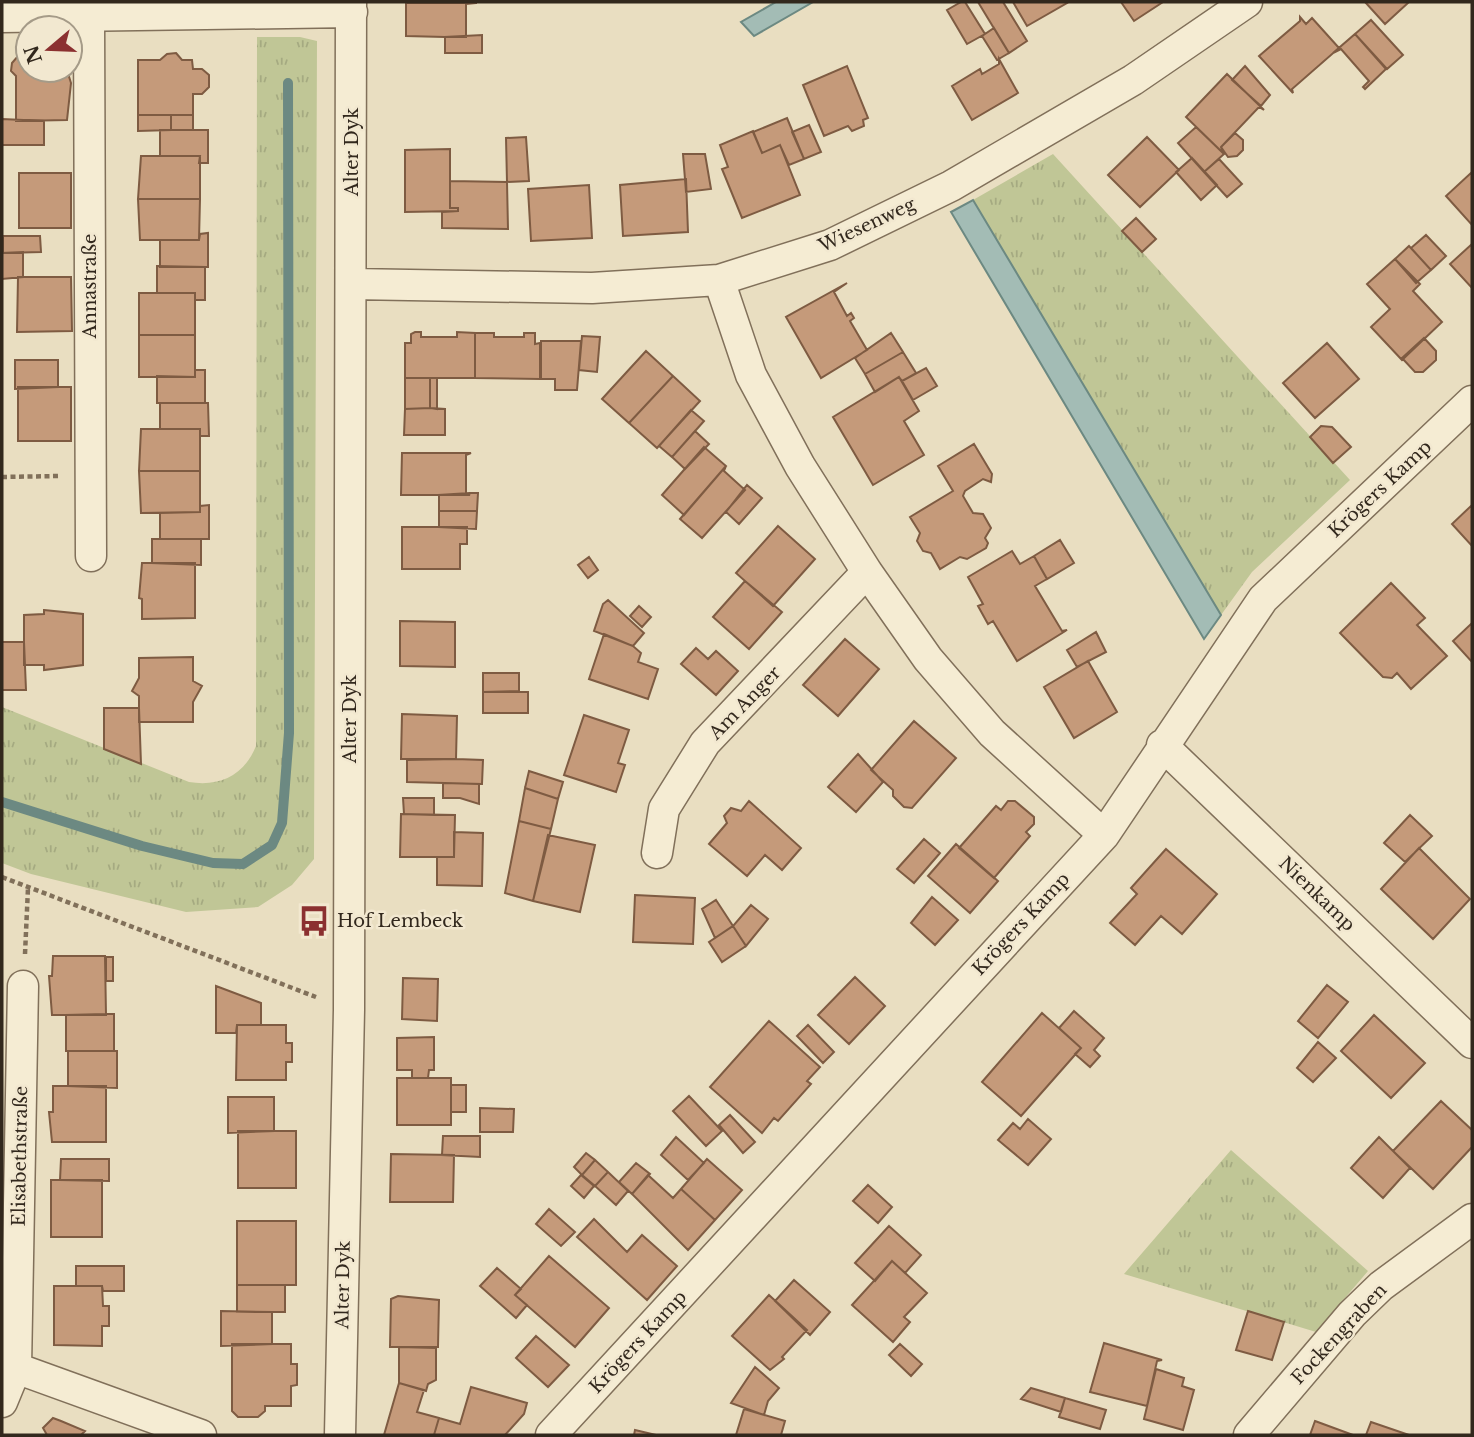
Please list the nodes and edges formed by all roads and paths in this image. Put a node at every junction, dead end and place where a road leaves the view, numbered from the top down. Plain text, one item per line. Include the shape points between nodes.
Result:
1 (1247, 2) edge
2 (351, 7) edge
3 (89, 16) junction
4 (2, 17) edge
5 (719, 280) junction
6 (352, 284) junction
7 (1472, 401) edge
8 (91, 476) junction
9 (2, 477) edge
10 (91, 556) dead end
11 (867, 572) junction
12 (1162, 745) junction
13 (1104, 835) junction
14 (657, 853) dead end
15 (2, 877) edge
16 (28, 888) junction
17 (23, 986) joint
18 (349, 1010) junction
19 (1472, 1044) edge
20 (1472, 1219) edge
21 (9, 1365) edge
22 (2, 1402) edge
23 (201, 1435) edge
24 (340, 1435) edge
25 (551, 1435) edge
26 (1249, 1435) edge

1 - 5 street, Wiesenweg via 1133,80 951,186 830,245
2 - 3 street
2 - 6 street, Alter Dyk
3 - 4 street
3 - 8 street, Annastraße
5 - 6 street, Wiesenweg via 579,288
5 - 11 street via 751,375 800,466
6 - 18 street, Alter Dyk
7 - 12 street, Krögers Kamp via 1263,599
8 - 9 path
8 - 10 street, Annastraße
11 - 13 street via 928,659 992,733
11 - 14 street, Am Anger via 705,743 664,809
12 - 13 street, Krögers Kamp
12 - 19 street, Nienkamp
13 - 25 street, Krögers Kamp
15 - 16 path
16 - 17 path
16 - 18 path
17 - 21 street, Elisabethstraße
18 - 24 street, Alter Dyk
20 - 26 street, Fockengraben via 1381,1286 1352,1314
21 - 22 street, Elisabethstraße
21 - 23 street

